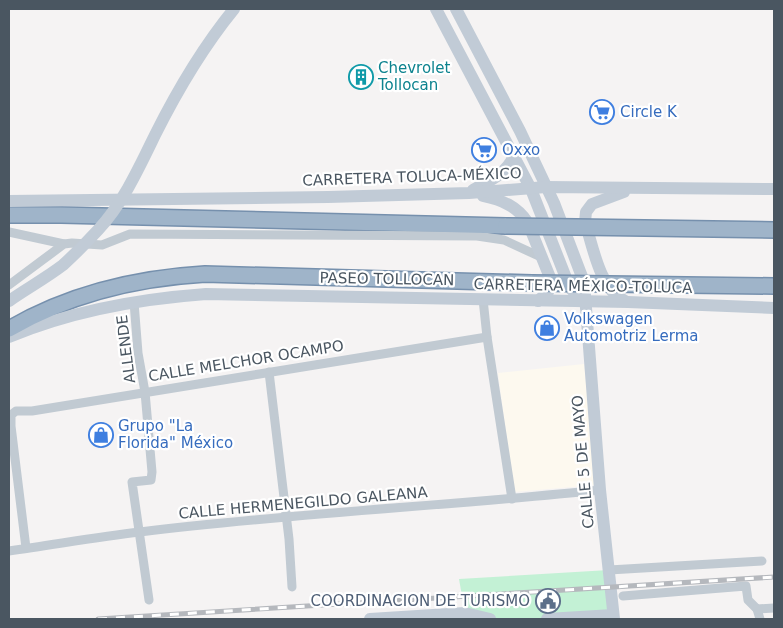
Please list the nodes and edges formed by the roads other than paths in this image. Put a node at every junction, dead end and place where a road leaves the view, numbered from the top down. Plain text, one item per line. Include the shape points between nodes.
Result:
1 (234, 9) edge
2 (436, 9) edge
3 (456, 9) edge
4 (514, 156) junction
5 (546, 188) junction
6 (531, 189) junction
7 (634, 189) junction
8 (774, 190) edge
9 (469, 192) junction
10 (9, 201) edge
11 (9, 215) edge
12 (774, 230) edge
13 (9, 232) edge
14 (64, 244) junction
15 (543, 258) junction
16 (9, 285) edge
17 (774, 286) edge
18 (483, 299) junction
19 (9, 301) edge
20 (538, 301) junction
21 (134, 302) junction
22 (584, 302) junction
23 (628, 302) junction
24 (774, 308) edge
25 (9, 329) edge
26 (9, 337) edge
27 (487, 337) junction
28 (269, 372) junction
29 (145, 392) junction
30 (600, 490) junction
31 (512, 499) junction
32 (285, 517) junction
33 (140, 532) junction
34 (26, 548) junction
35 (9, 551) edge
36 (762, 561) dead end
37 (609, 570) junction
38 (292, 587) dead end
39 (623, 596) dead end
40 (149, 600) dead end
41 (774, 608) edge
42 (758, 609) junction
43 (614, 617) edge
44 (370, 619) edge
45 (490, 619) edge
46 (547, 619) edge
47 (760, 619) edge

1 - 19 main road, bridge via 188,76 145,158 99,229 62,265
2 - 4 main road
3 - 5 main road, CALLE 5 DE MAYO
4 - 6 main road
4 - 9 main road via 498,176
5 - 6 main road, CARRETERA TOLUCA-MÉXICO
5 - 7 main road, CARRETERA TOLUCA-MÉXICO
5 - 22 main road, CALLE 5 DE MAYO via 584,282
6 - 9 main road, CARRETERA TOLUCA-MÉXICO
6 - 22 main road via 570,288
7 - 8 main road, CARRETERA TOLUCA-MÉXICO
7 - 23 main road via 596,201 584,217 604,281 614,294
9 - 10 main road, CARRETERA TOLUCA-MÉXICO
9 - 15 main road via 500,200 519,211 528,223
11 - 12 highway, bridge
13 - 14 street
14 - 15 street via 102,245 130,234 477,236 504,240
14 - 16 street
15 - 20 main road via 551,284
17 - 25 highway, PASEO TOLLOCAN, bridge via 205,274 155,278 105,289 57,305
18 - 20 main road, CARRETERA MÉXICO-TOLUCA
18 - 21 main road, CARRETERA MÉXICO-TOLUCA via 206,294
18 - 27 street
20 - 22 main road, CARRETERA MÉXICO-TOLUCA
21 - 26 main road, CARRETERA MÉXICO-TOLUCA via 63,318
21 - 29 street, ALLENDE
22 - 23 main road, CARRETERA MÉXICO-TOLUCA
22 - 30 main road, CALLE 5 DE MAYO
23 - 24 main road, CARRETERA MÉXICO-TOLUCA
27 - 28 street, CALLE MELCHOR OCAMPO
27 - 31 street
28 - 29 street, CALLE MELCHOR OCAMPO
28 - 32 street
29 - 33 street, ALLENDE via 152,472 151,480 132,482
29 - 34 street, CALLE MELCHOR OCAMPO via 16,411 12,415
30 - 31 street, CALLE HERMENEGILDO GALEANA
30 - 37 main road, CALLE 5 DE MAYO
31 - 32 street, CALLE HERMENEGILDO GALEANA
32 - 33 street, CALLE HERMENEGILDO GALEANA
32 - 38 street
33 - 34 street, CALLE HERMENEGILDO GALEANA
33 - 40 street
34 - 35 street, CALLE HERMENEGILDO GALEANA
36 - 37 street
37 - 43 main road, CALLE 5 DE MAYO
39 - 42 street via 746,586 748,600
41 - 42 street
42 - 47 street
43 - 46 main road
44 - 45 main road via 464,613

